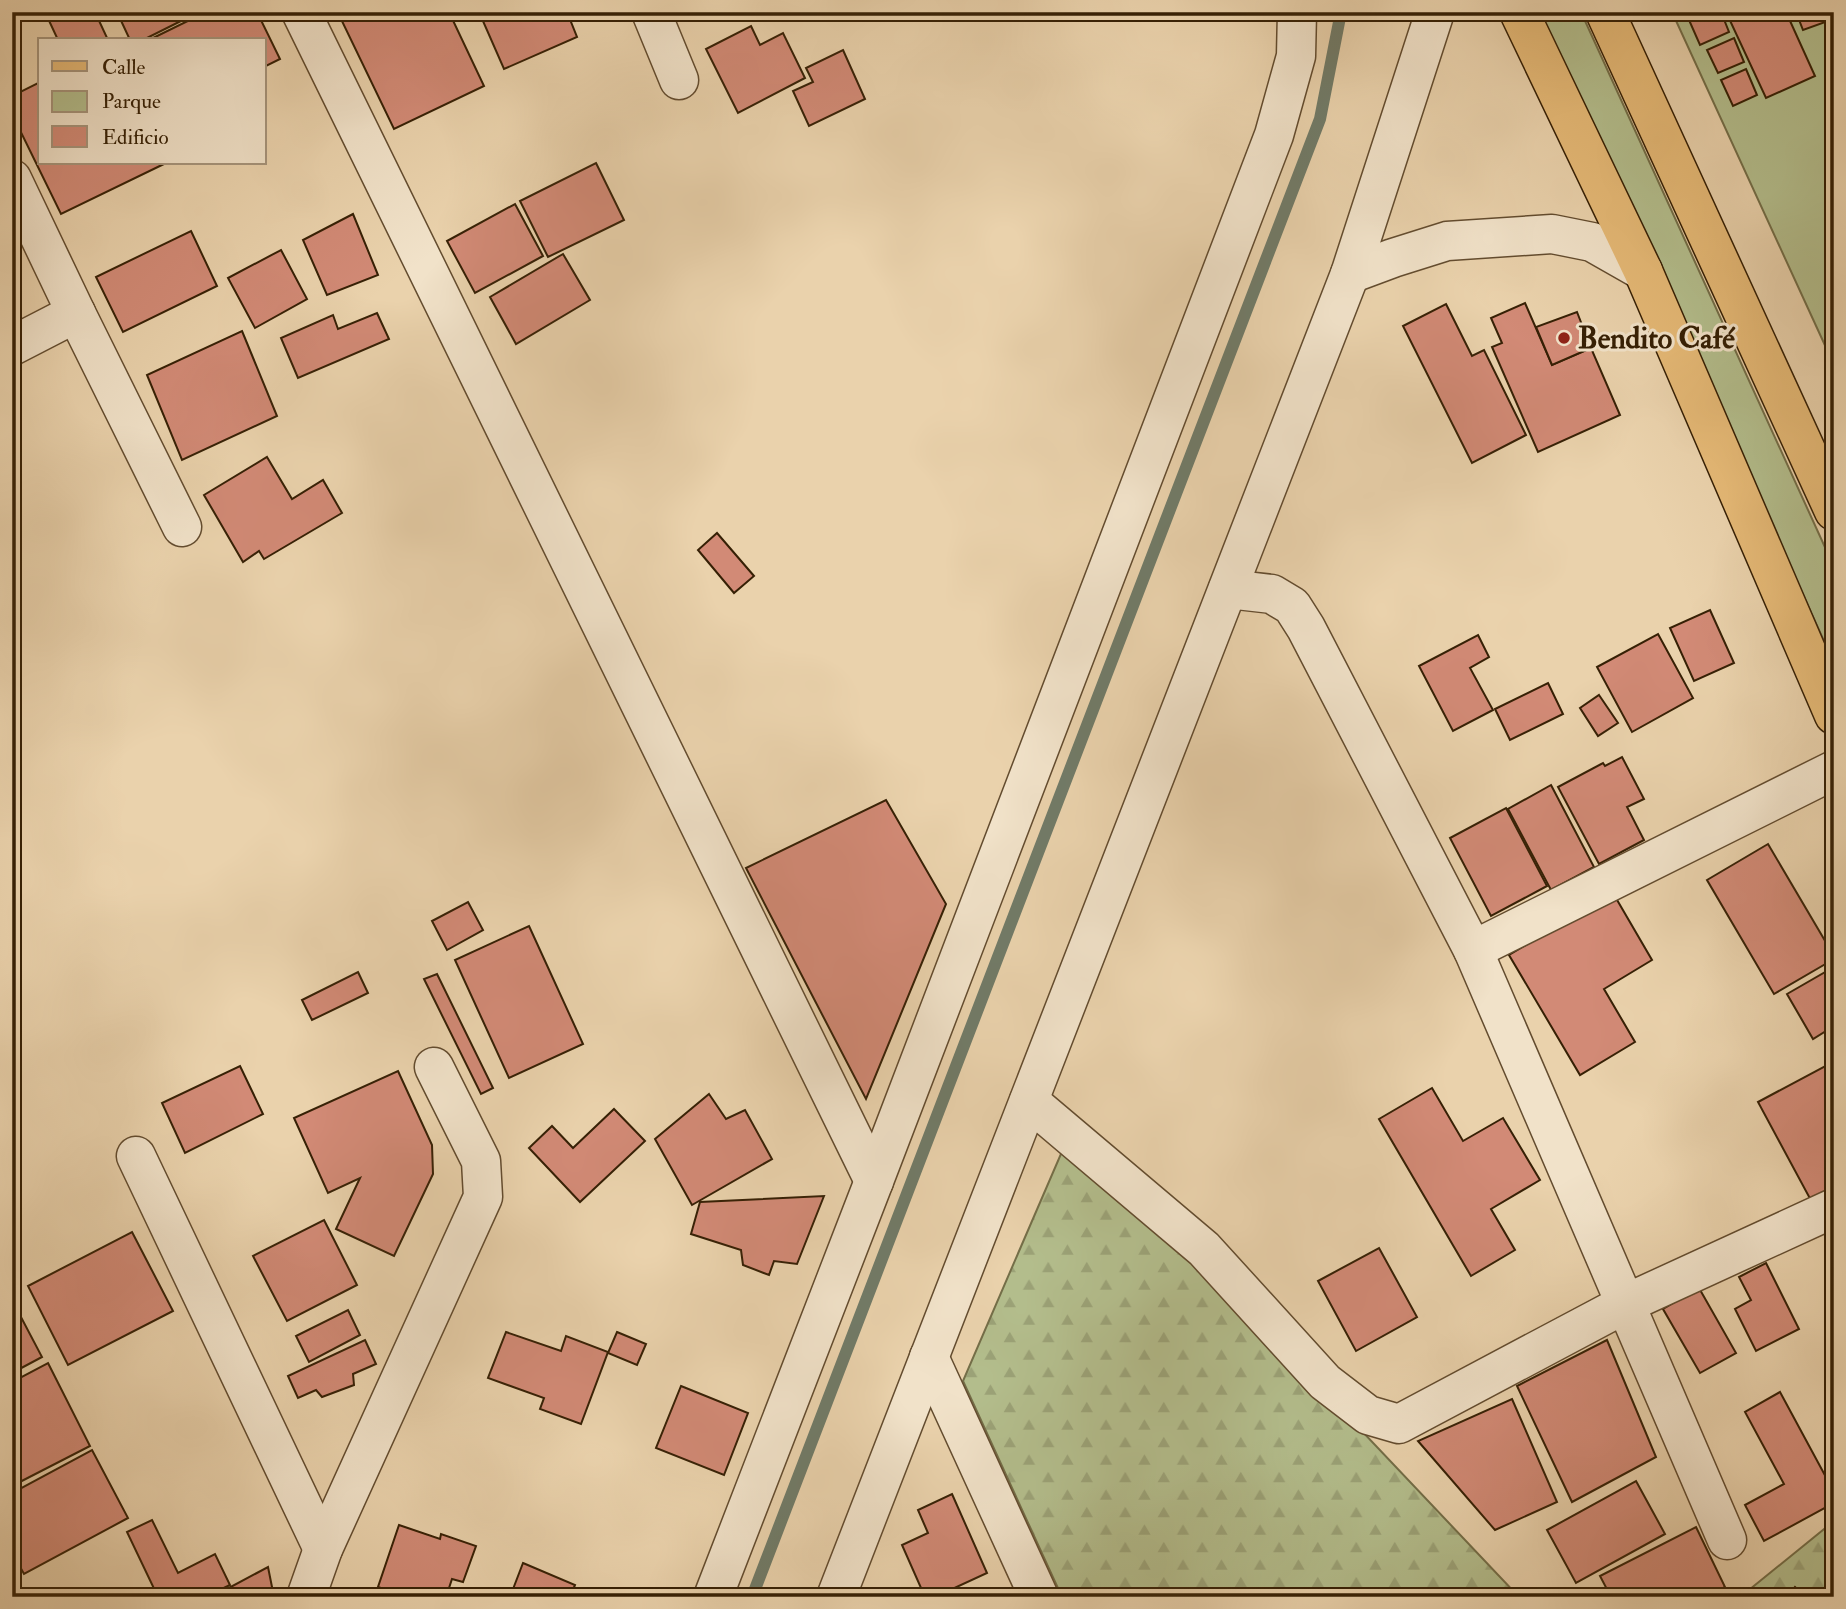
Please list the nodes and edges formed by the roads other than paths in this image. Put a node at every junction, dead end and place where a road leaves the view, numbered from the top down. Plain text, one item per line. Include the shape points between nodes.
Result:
1 (301, 12) edge
2 (651, 12) edge
3 (1297, 12) edge
4 (1435, 12) edge
5 (1519, 12) edge
6 (1605, 12) edge
7 (679, 80) dead end
8 (12, 178) edge
9 (1643, 271) junction
10 (1350, 274) junction
11 (76, 313) junction
12 (12, 345) edge
13 (1834, 511) edge
14 (182, 527) dead end
15 (1228, 589) junction
16 (1834, 715) edge
17 (1834, 770) edge
18 (1473, 950) junction
19 (434, 1067) dead end
20 (1029, 1101) junction
21 (136, 1156) dead end
22 (874, 1181) junction
23 (1834, 1208) edge
24 (1625, 1304) junction
25 (929, 1357) junction
26 (1727, 1540) dead end
27 (323, 1549) junction
28 (306, 1597) edge
29 (713, 1597) edge
30 (836, 1597) edge
31 (1039, 1597) edge

1 - 22 street
2 - 7 street
3 - 22 street via 1296,56 1274,135
4 - 10 street
5 - 9 main road
6 - 13 main road
8 - 11 street
9 - 10 street via 1592,242 1552,234 1447,241
9 - 16 main road
10 - 15 street
11 - 12 street
11 - 14 street
15 - 18 street via 1272,594 1292,606
15 - 20 street
17 - 18 street
18 - 24 street
19 - 27 street via 481,1161 483,1197
20 - 24 street via 1204,1249 1325,1382 1368,1415 1399,1423
20 - 25 street
21 - 27 street
22 - 29 street
23 - 24 street
24 - 26 street
25 - 30 street
25 - 31 street
27 - 28 street

